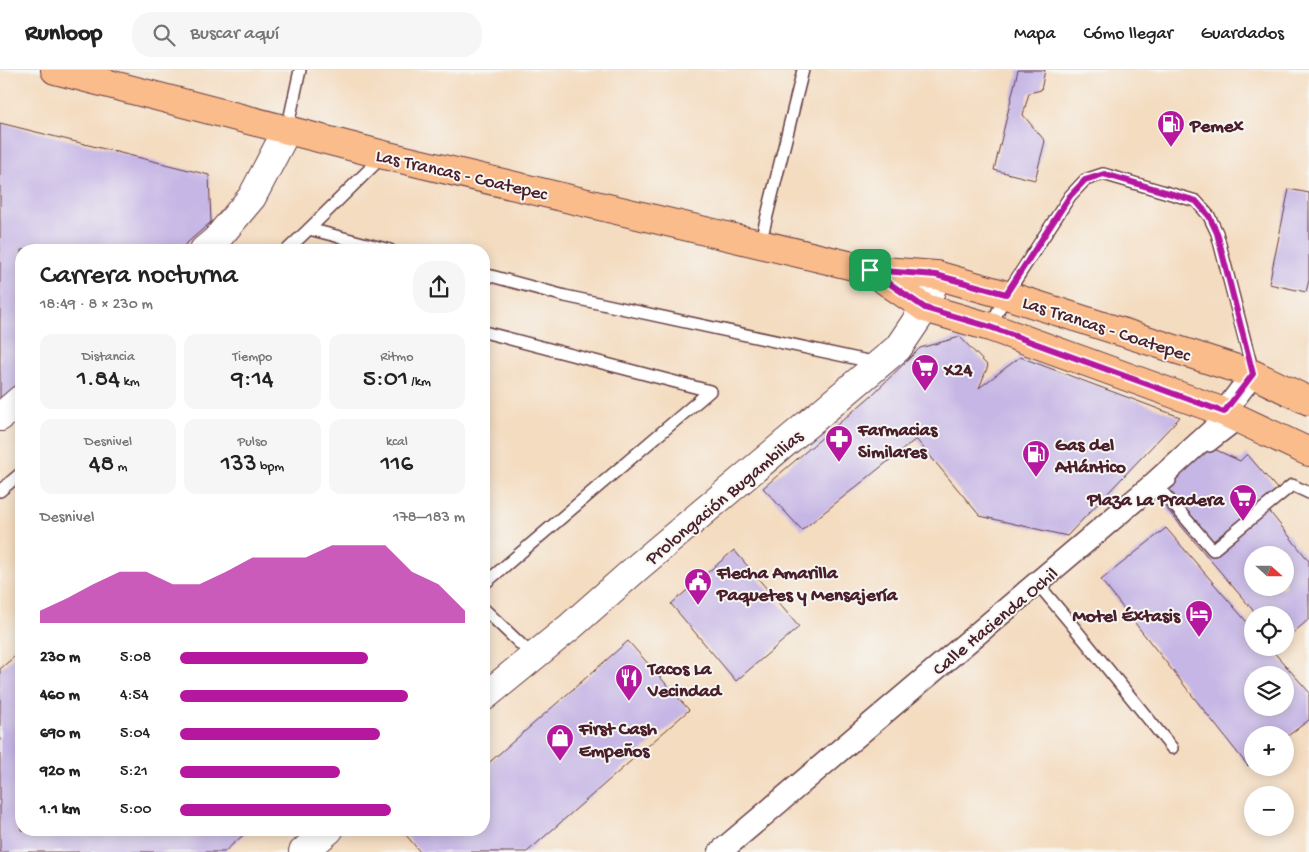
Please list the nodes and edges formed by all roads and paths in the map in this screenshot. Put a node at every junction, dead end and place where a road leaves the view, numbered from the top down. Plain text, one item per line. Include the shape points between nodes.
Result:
1 (55, 70) edge
2 (300, 70) edge
3 (803, 70) edge
4 (287, 130) junction
5 (384, 155) junction
6 (309, 229) junction
7 (211, 244) edge
8 (293, 244) edge
9 (367, 244) edge
10 (760, 244) junction
11 (870, 270) junction
12 (936, 275) junction
13 (490, 276) edge
14 (1006, 294) junction
15 (925, 308) junction
16 (990, 327) junction
17 (490, 334) edge
18 (881, 364) junction
19 (1253, 374) junction
20 (1309, 400) edge
21 (15, 404) edge
22 (1233, 416) junction
23 (0, 417) edge
24 (1309, 452) edge
25 (15, 478) edge
26 (0, 491) edge
27 (1309, 493) edge
28 (490, 579) edge
29 (1037, 583) junction
30 (490, 615) edge
31 (533, 656) junction
32 (490, 692) edge
33 (1172, 748) dead end
34 (322, 836) edge
35 (303, 852) edge
36 (720, 852) edge

1 - 4 main road, Las Trancas - Coatepec
2 - 4 lane
3 - 10 lane
4 - 5 main road, Las Trancas - Coatepec
4 - 7 street via 252,197
5 - 6 lane
5 - 10 main road, Las Trancas - Coatepec
6 - 8 lane
6 - 9 lane
10 - 11 main road, Las Trancas - Coatepec
11 - 12 main road, Las Trancas - Coatepec
11 - 15 main road, Las Trancas - Coatepec
12 - 14 main road, Las Trancas - Coatepec
12 - 15 street, Prolongación Bugambilias
13 - 18 lane via 564,296
14 - 16 lane
14 - 19 main road, Las Trancas - Coatepec
14 - 19 lane via 1070,196 1085,180 1104,174 1196,201 1209,216 1217,233
15 - 16 main road, Las Trancas - Coatepec
15 - 18 street, Prolongación Bugambilias via 898,348
16 - 22 main road, Las Trancas - Coatepec
17 - 28 lane via 710,391
18 - 31 street, Prolongación Bugambilias
19 - 20 main road, Las Trancas - Coatepec
19 - 22 street, Calle Hacienda Ochil
21 - 23 street
22 - 24 main road, Las Trancas - Coatepec
22 - 27 lane via 1160,489 1213,550 1292,485
22 - 29 street, Calle Hacienda Ochil
25 - 26 lane
29 - 33 lane
29 - 36 street, Calle Hacienda Ochil
30 - 31 lane
31 - 32 street, Prolongación Bugambilias
34 - 35 street

